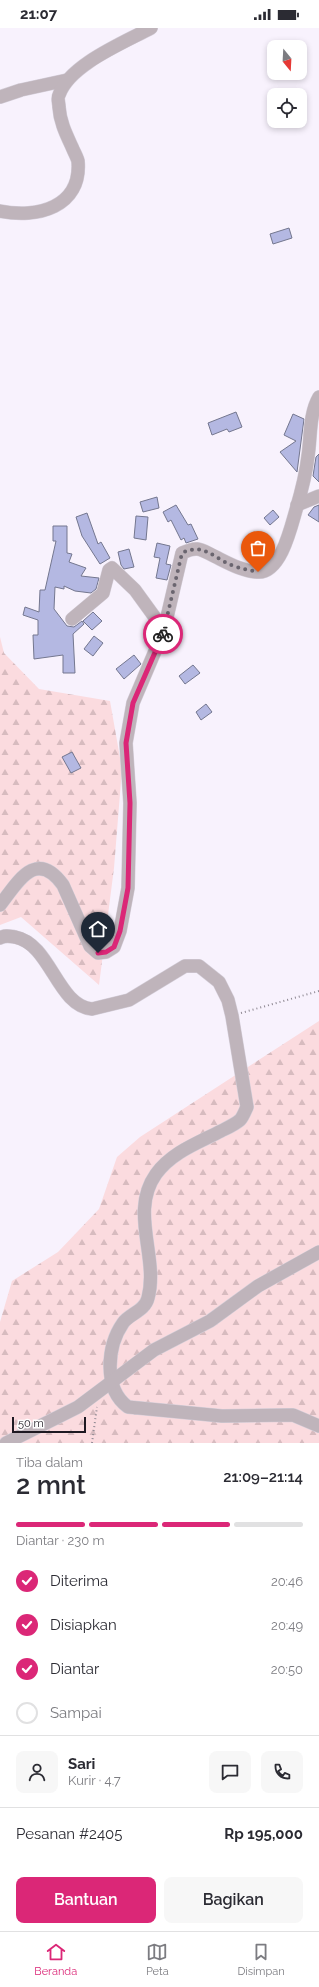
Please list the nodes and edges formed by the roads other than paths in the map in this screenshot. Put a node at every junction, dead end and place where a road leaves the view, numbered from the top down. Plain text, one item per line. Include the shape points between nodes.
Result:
1 (151, 28) edge
2 (67, 80) junction
3 (0, 97) edge
4 (0, 211) edge
5 (319, 397) edge
6 (319, 496) edge
7 (297, 505) junction
8 (72, 619) dead end
9 (164, 630) junction
10 (0, 905) edge
11 (0, 938) edge
12 (319, 1252) edge
13 (113, 1382) junction
14 (319, 1426) edge
15 (6, 1443) edge

1 - 2 street via 77,69
2 - 3 street
2 - 4 street via 58,96 60,119 78,160 76,185 58,206 37,212
5 - 7 street via 314,405 308,458
6 - 7 street
7 - 9 street via 287,540 277,561 266,571 258,572 234,566 202,549 192,548 182,553
8 - 9 street via 103,593 109,570 112,568 136,590
9 - 10 street via 133,703 126,743 130,803 128,888 120,931 114,947 98,953 90,946 63,885 56,876 45,869 34,868 24,874
11 - 13 street via 16,937 35,946 57,981 77,1003 87,1009 92,1010 129,1000 185,966 199,966 219,982 228,1000 247,1107 241,1119 169,1159 156,1175 148,1191 144,1209 151,1277 148,1300 139,1311 123,1322 116,1336 110,1355
12 - 13 street via 258,1286 210,1321 154,1350
13 - 14 street via 121,1402 128,1407 222,1416 293,1415
13 - 15 street via 78,1407

